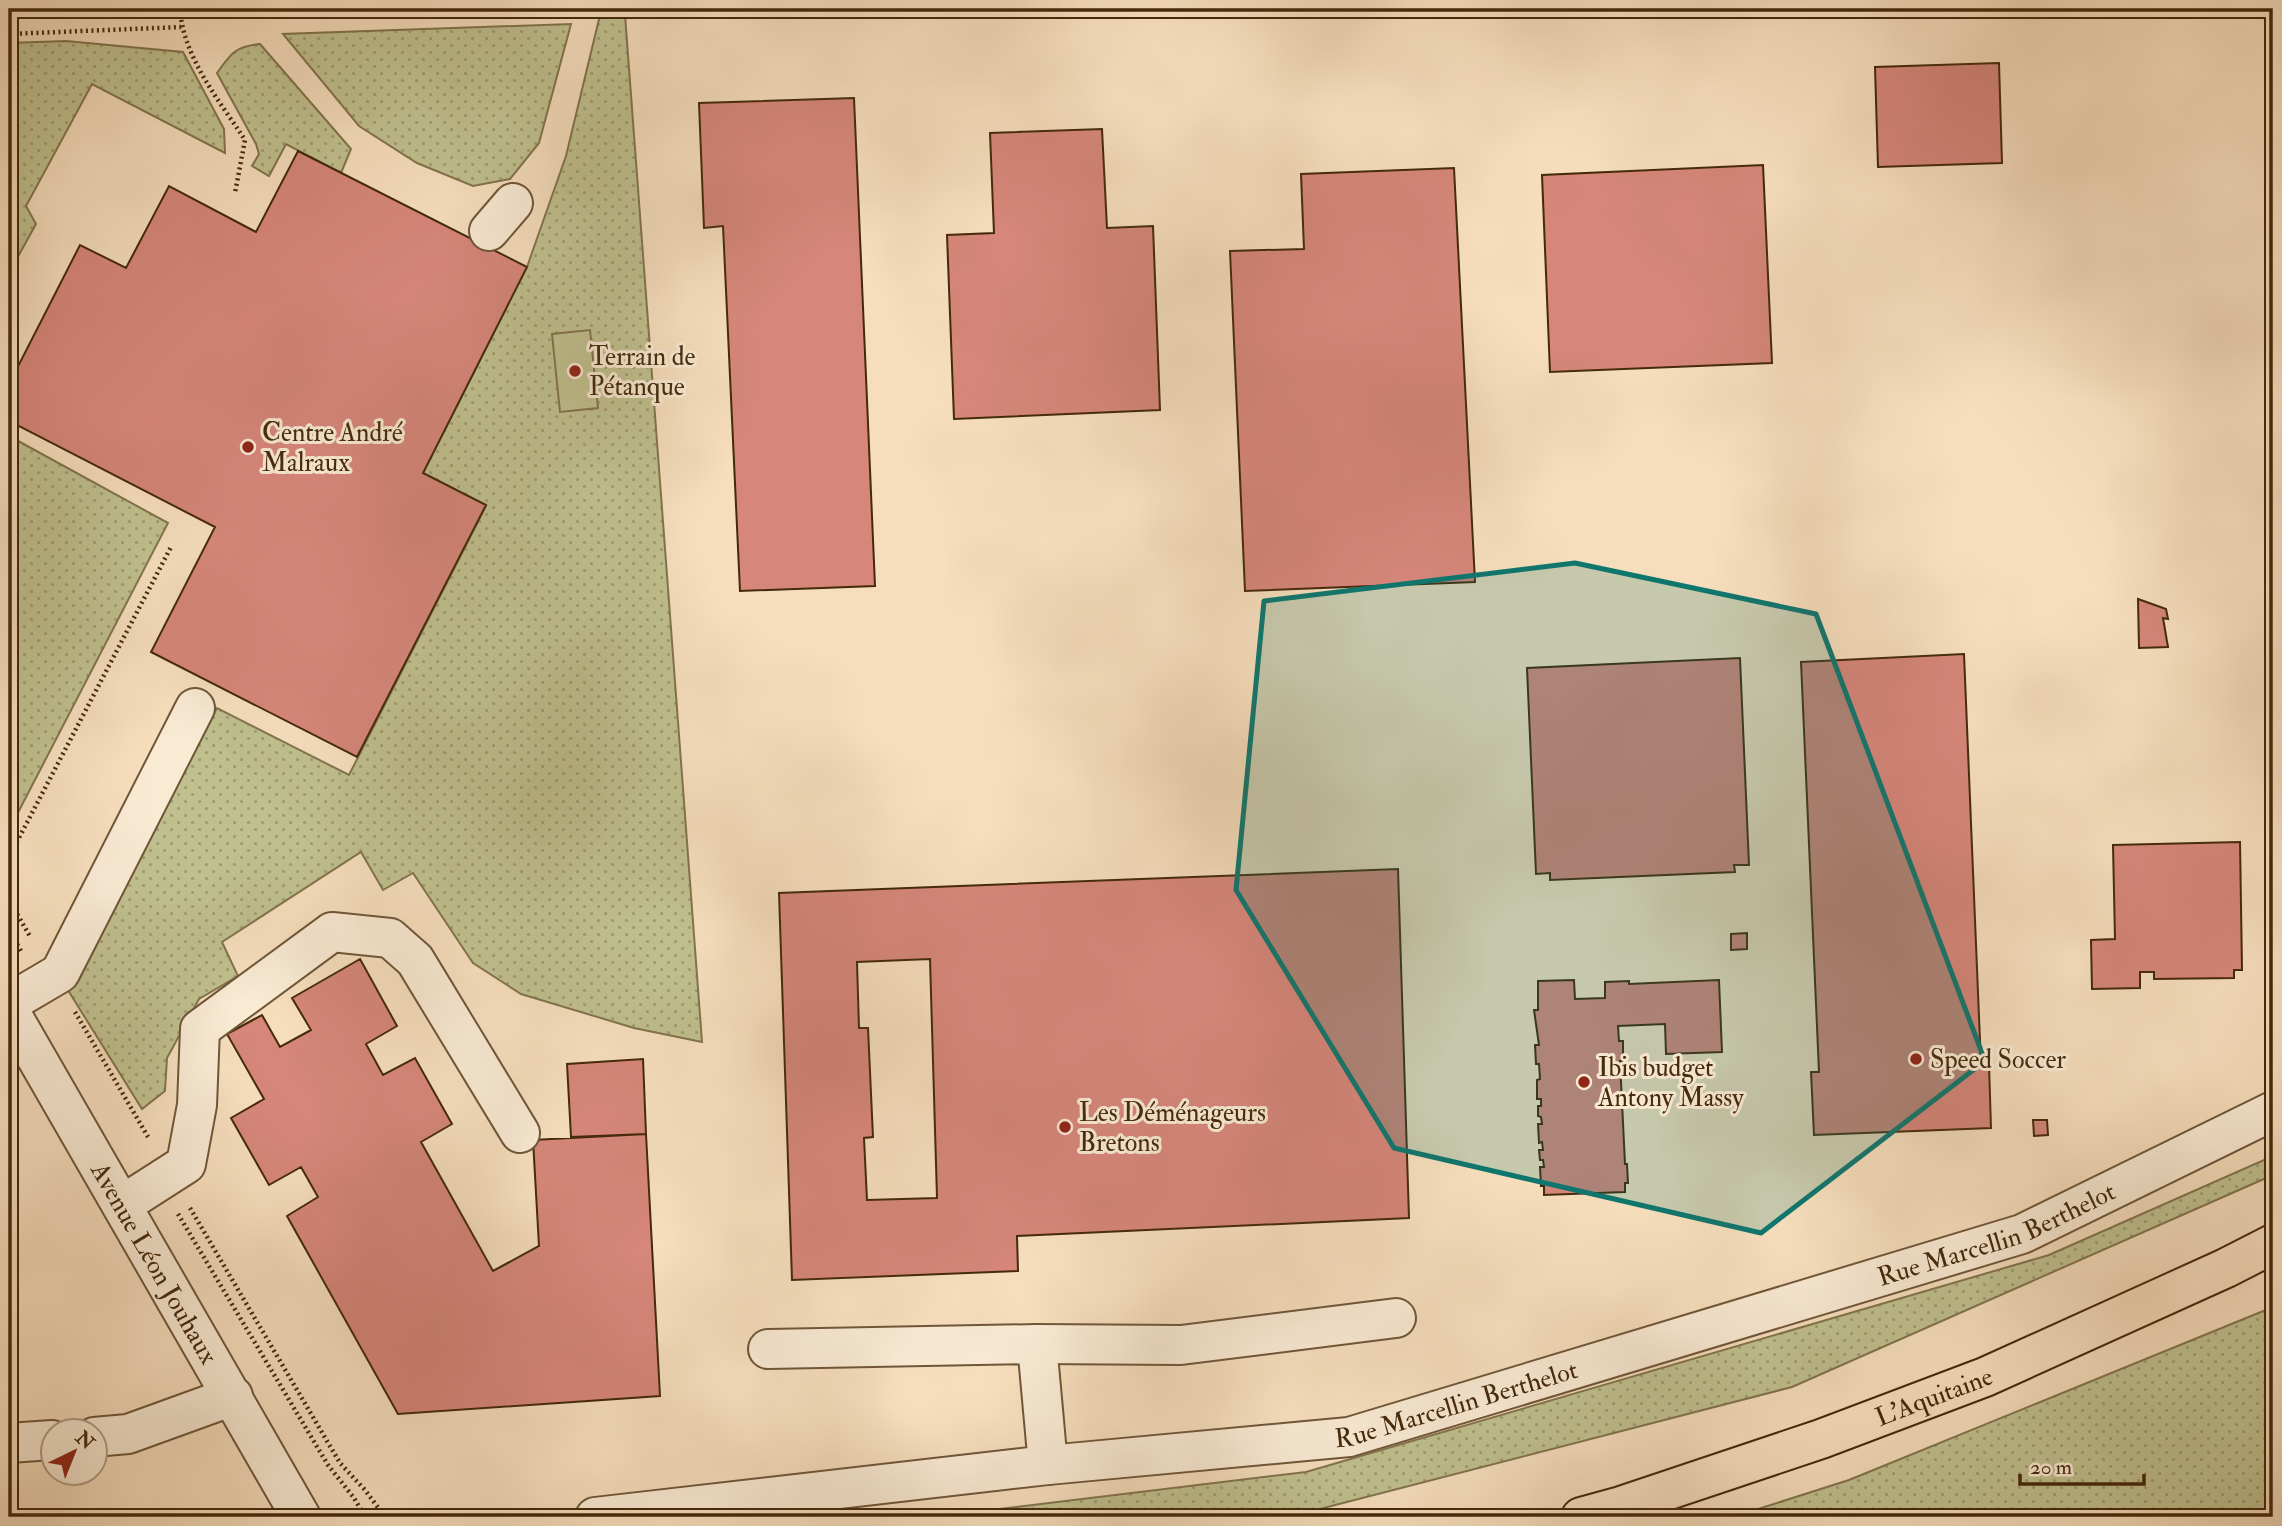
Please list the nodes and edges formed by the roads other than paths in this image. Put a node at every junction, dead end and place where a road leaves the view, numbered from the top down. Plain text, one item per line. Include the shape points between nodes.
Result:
1 (195, 708) dead end
2 (9, 1003) edge
3 (9, 1010) edge
4 (2273, 1111) edge
5 (520, 1133) dead end
6 (122, 1205) junction
7 (2273, 1244) edge
8 (1396, 1318) dead end
9 (1037, 1345) junction
10 (768, 1349) dead end
11 (233, 1396) junction
12 (108, 1436) edge
13 (38, 1441) edge
14 (9, 1443) edge
15 (1048, 1465) junction
16 (302, 1517) edge
17 (595, 1517) edge
18 (1581, 1517) edge

1 - 2 street via 60,972
3 - 6 street, Avenue Léon Jouhaux
4 - 15 street, Rue Marcellin Berthelot via 2022,1234 1349,1437
5 - 6 street via 415,960 390,938 332,932 200,1029 197,1105 186,1164
6 - 11 street, Avenue Léon Jouhaux
7 - 18 highway, L'Aquitaine via 1984,1377 1821,1439
8 - 9 street via 1181,1345
9 - 10 street
9 - 15 street
11 - 12 street via 128,1434
11 - 16 street, Avenue Léon Jouhaux
13 - 14 street
15 - 17 street, Rue Marcellin Berthelot

